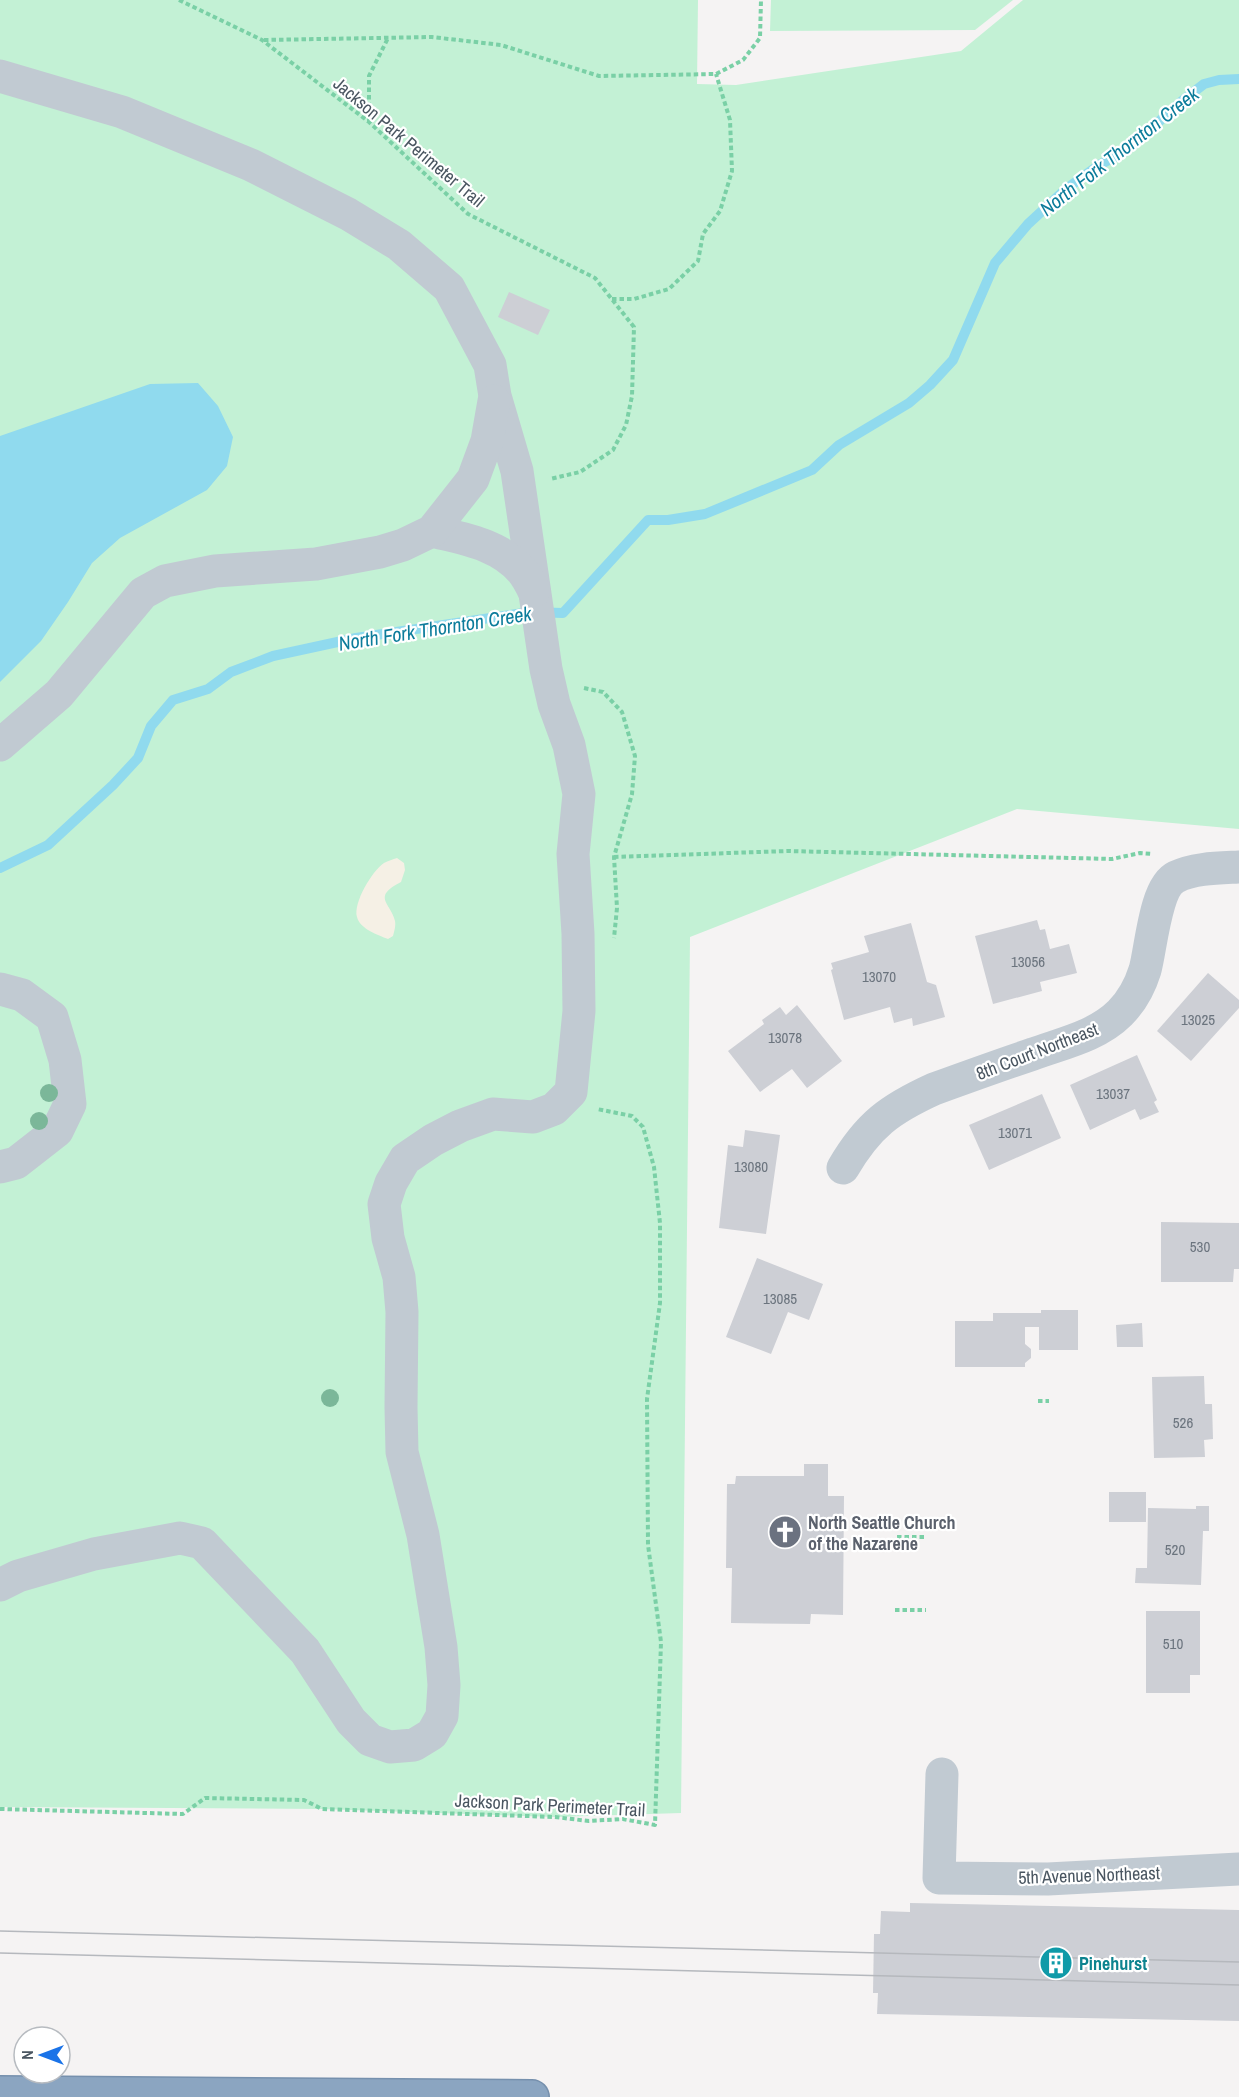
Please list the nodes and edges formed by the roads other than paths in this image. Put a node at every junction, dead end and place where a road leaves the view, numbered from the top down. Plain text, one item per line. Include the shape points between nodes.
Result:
1 (0, 76) edge
2 (495, 396) junction
3 (432, 531) junction
4 (536, 594) junction
5 (0, 745) edge
6 (1239, 867) edge
7 (0, 989) edge
8 (0, 1167) edge
9 (843, 1168) dead end
10 (0, 1585) edge
11 (942, 1774) dead end
12 (1239, 1869) edge
13 (0, 2093) edge
14 (532, 2097) edge

1 - 2 street via 122,112 251,165 314,195 399,245 449,288 490,365
2 - 3 street via 487,441 473,479
2 - 4 street via 517,471
3 - 4 street via 474,541 501,553 523,571
3 - 5 street via 403,545 359,556 316,564 215,571 165,581 142,593 59,694
4 - 10 street via 546,669 579,794 573,854 579,1011 571,1092 554,1109 533,1117 493,1114 433,1140 405,1159 384,1204 402,1312 402,1452 423,1535 441,1647 442,1716 432,1734 414,1745 390,1747 370,1740 351,1721 305,1651 202,1543 180,1538 94,1554
6 - 9 street, 8th Court Northeast via 1175,877 1163,869 1161,898 1138,989 1107,1024 916,1097 880,1119 854,1148
7 - 8 street via 22,995 52,1017 65,1060 70,1104 57,1131 16,1163
11 - 12 street, 5th Avenue Northeast via 939,1878 1048,1879
13 - 14 highway

